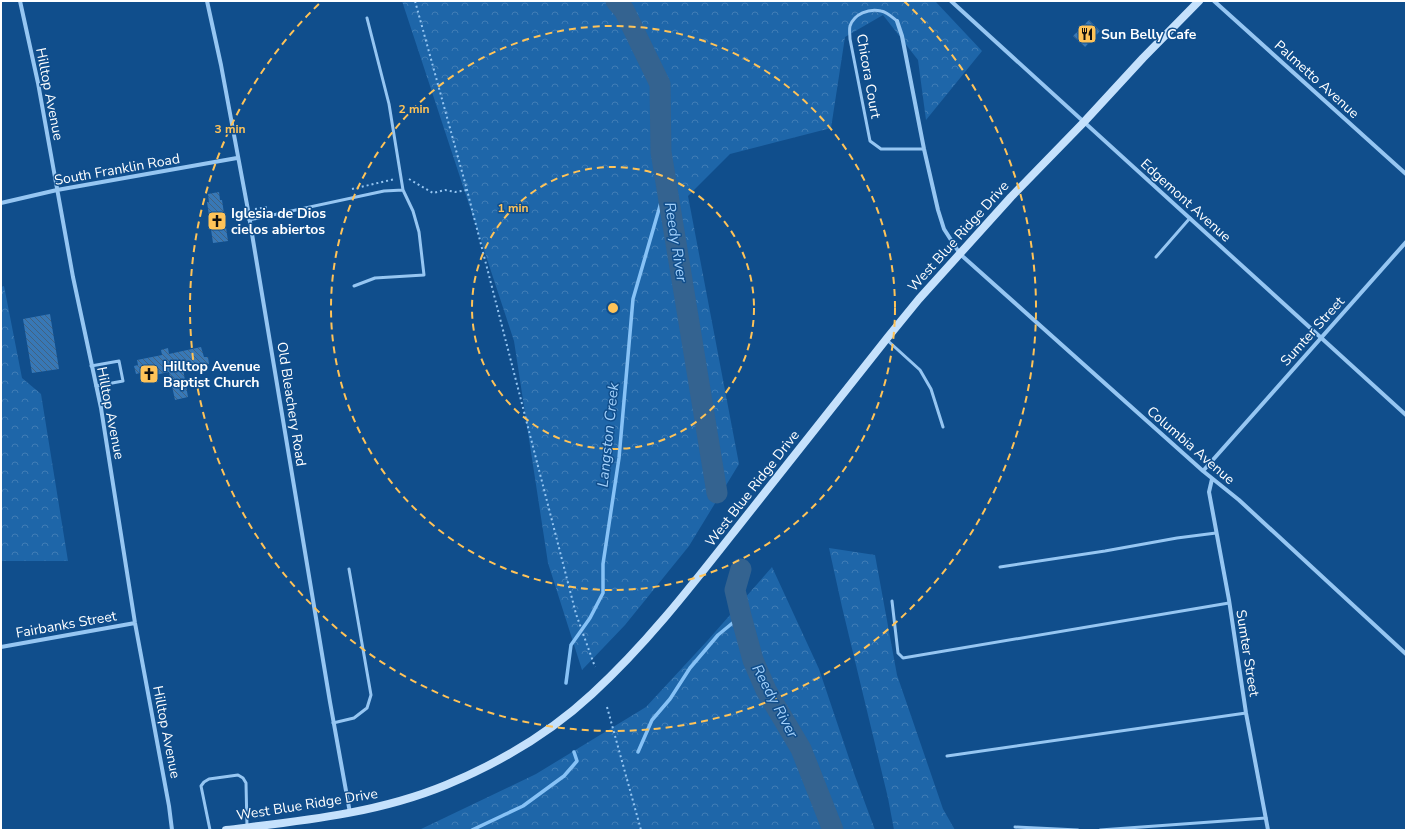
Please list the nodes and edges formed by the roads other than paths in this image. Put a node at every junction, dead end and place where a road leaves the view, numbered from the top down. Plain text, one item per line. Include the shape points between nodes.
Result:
1 (20, 1) edge
2 (207, 1) edge
3 (951, 1) edge
4 (1199, 1) edge
5 (1214, 1) edge
6 (368, 18) dead end
7 (897, 21) joint
8 (1084, 122) junction
9 (924, 149) junction
10 (237, 158) junction
11 (1406, 174) edge
12 (57, 190) junction
13 (403, 190) junction
14 (1, 203) edge
15 (1190, 218) junction
16 (249, 220) junction
17 (1406, 242) edge
18 (960, 254) junction
19 (1156, 258) dead end
20 (354, 286) dead end
21 (1321, 338) junction
22 (886, 339) junction
23 (91, 366) junction
24 (96, 386) junction
25 (1406, 415) edge
26 (943, 427) dead end
27 (1203, 471) junction
28 (1212, 479) junction
29 (1216, 533) junction
30 (1000, 567) dead end
31 (349, 569) dead end
32 (892, 601) dead end
33 (1229, 603) junction
34 (136, 623) junction
35 (1, 647) edge
36 (1406, 654) edge
37 (1246, 713) junction
38 (333, 723) junction
39 (947, 756) dead end
40 (350, 813) junction
41 (1266, 818) junction
42 (248, 827) junction
43 (1015, 827) dead end
44 (172, 830) edge
45 (210, 830) edge
46 (226, 830) edge
47 (1078, 830) edge
48 (1100, 830) edge
49 (1268, 830) edge

1 - 12 street, Hilltop Avenue
2 - 10 street, Old Bleachery Road
3 - 8 street, Edgemont Avenue
4 - 8 main road, West Blue Ridge Drive
5 - 11 street, Palmetto Avenue
6 - 13 lane via 390,104
7 - 9 street, Chicora Court
7 - 9 lane, Chicora Court via 880,11 868,11 857,15 850,27 850,39 870,141 881,149
8 - 15 street, Edgemont Avenue
8 - 18 main road, West Blue Ridge Drive
9 - 18 street, Chicora Court via 944,229
10 - 12 street, South Franklin Road
10 - 16 street, Old Bleachery Road
12 - 14 street, South Franklin Road
12 - 23 street, Hilltop Avenue
13 - 16 lane via 384,191
13 - 20 lane via 419,232 424,275 375,278
15 - 19 lane
15 - 21 street, Edgemont Avenue
16 - 38 street, Old Bleachery Road
17 - 21 street, Sumter Street
18 - 22 main road, West Blue Ridge Drive
18 - 27 street, Columbia Avenue
21 - 25 street, Edgemont Avenue
21 - 27 street, Sumter Street
22 - 26 lane via 920,370 931,389
22 - 40 main road, West Blue Ridge Drive via 703,571 621,667 591,695 539,735 477,771 412,797
23 - 24 street, Hilltop Avenue
23 - 24 lane via 119,361 123,381
24 - 34 street, Hilltop Avenue
27 - 28 street, Columbia Avenue
28 - 29 street, Sumter Street via 1209,492
28 - 36 street, Columbia Avenue via 1239,500
29 - 30 lane
29 - 33 street, Sumter Street
31 - 38 lane via 371,695 367,708 354,718
32 - 33 lane via 898,653 903,658
33 - 37 street, Sumter Street
34 - 35 street, Fairbanks Street
34 - 44 street, Hilltop Avenue
37 - 39 lane
37 - 41 street, Sumter Street
38 - 40 street, Old Bleachery Road
40 - 42 main road, West Blue Ridge Drive
41 - 48 lane
41 - 49 street, Sumter Street
42 - 45 lane via 246,783 238,775 209,780 201,786
42 - 46 main road, West Blue Ridge Drive
43 - 47 lane

